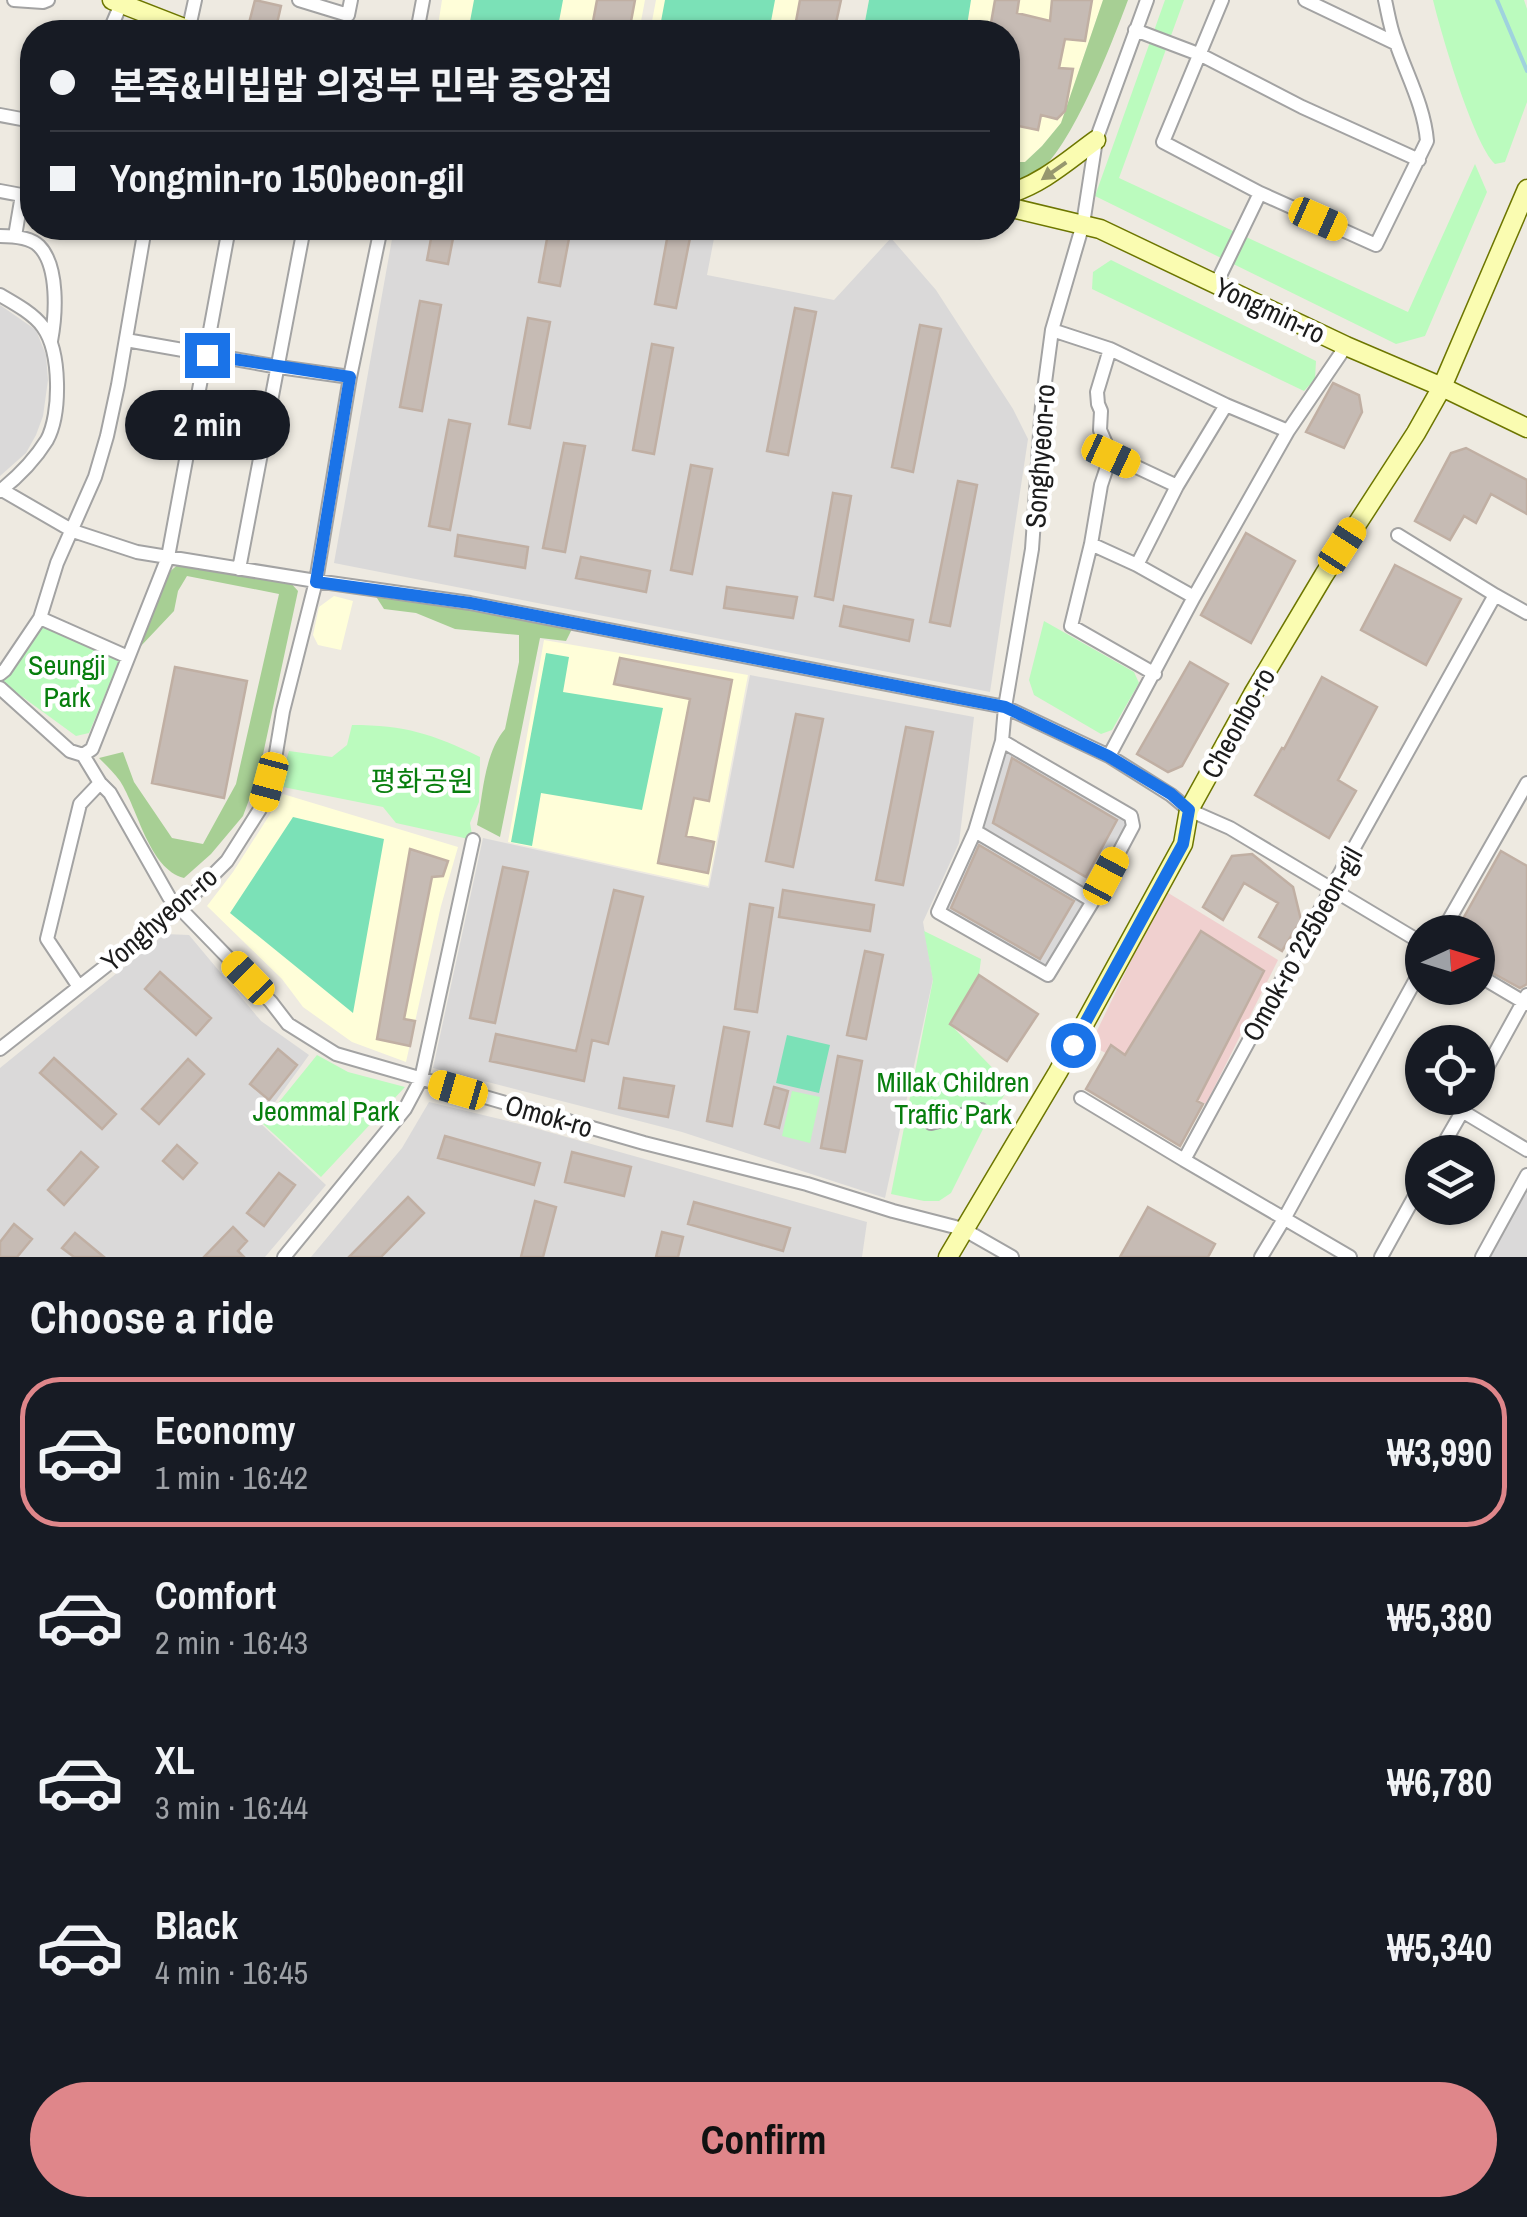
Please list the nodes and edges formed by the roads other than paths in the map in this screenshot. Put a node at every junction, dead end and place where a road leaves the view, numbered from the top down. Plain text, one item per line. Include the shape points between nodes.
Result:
1 (14, 0) edge
2 (48, 0) edge
3 (299, 0) edge
4 (351, 0) edge
5 (1146, 0) edge
6 (1222, 0) edge
7 (1305, 0) edge
8 (1385, 0) edge
9 (116, 2) edge
10 (160, 20) edge
11 (1135, 30) junction
12 (1396, 42) junction
13 (1200, 54) junction
14 (1096, 140) junction
15 (1419, 160) junction
16 (1527, 188) edge
17 (1020, 190) edge
18 (1260, 192) junction
19 (1020, 210) edge
20 (20, 219) edge
21 (1082, 224) junction
22 (0, 236) edge
23 (15, 236) junction
24 (20, 238) edge
25 (25, 240) edge
26 (143, 240) edge
27 (227, 240) edge
28 (302, 240) edge
29 (378, 240) edge
30 (1216, 284) junction
31 (0, 295) edge
32 (1052, 330) junction
33 (126, 340) junction
34 (50, 344) junction
35 (1346, 346) junction
36 (1110, 348) junction
37 (207, 355) junction
38 (279, 367) junction
39 (350, 377) junction
40 (1442, 386) junction
41 (1226, 405) junction
42 (1527, 428) edge
43 (1288, 430) junction
44 (1111, 456) junction
45 (1177, 486) junction
46 (1, 490) edge
47 (73, 531) junction
48 (1398, 534) dead end
49 (1091, 544) junction
50 (168, 557) junction
51 (1137, 565) junction
52 (239, 569) junction
53 (316, 582) junction
54 (1495, 594) junction
55 (1194, 596) junction
56 (1527, 613) edge
57 (40, 618) junction
58 (128, 657) junction
59 (0, 674) edge
60 (1154, 674) junction
61 (0, 688) edge
62 (1005, 707) junction
63 (1002, 742) junction
64 (83, 755) junction
65 (1108, 756) junction
66 (100, 783) junction
67 (1527, 784) edge
68 (1189, 810) junction
69 (976, 831) junction
70 (473, 840) dead end
71 (1331, 889) junction
72 (1093, 900) junction
73 (181, 907) junction
74 (1452, 915) edge
75 (1405, 933) edge
76 (1495, 984) edge
77 (79, 987) junction
78 (1405, 999) edge
79 (1526, 1000) edge
80 (0, 1049) edge
81 (1495, 1054) edge
82 (421, 1079) junction
83 (1082, 1098) dead end
84 (981, 1110) dead end
85 (1467, 1115) edge
86 (931, 1123) dead end
87 (1527, 1150) edge
88 (1184, 1160) junction
89 (1527, 1175) edge
90 (1405, 1214) edge
91 (1284, 1219) junction
92 (963, 1229) junction
93 (284, 1257) edge
94 (948, 1257) edge
95 (1012, 1257) edge
96 (1261, 1257) edge
97 (1350, 1257) edge
98 (1382, 1257) edge
99 (1482, 1257) edge

1 - 2 street
3 - 4 street via 348,15
5 - 11 street, Songhyeon-ro
6 - 13 street
7 - 12 street
8 - 12 street
9 - 10 main road
11 - 13 street
11 - 14 street, Songhyeon-ro
12 - 15 street via 1425,124
13 - 15 street
13 - 18 street via 1164,142
14 -> 17 main road
14 - 21 street, Songhyeon-ro
15 - 18 street via 1376,245
16 - 40 main road, Cheonbo-ro
18 - 30 street
19 - 21 main road, Yongmin-ro
20 - 23 street
21 - 30 main road, Yongmin-ro
21 - 32 street, Songhyeon-ro
22 - 23 street
23 - 24 street
25 - 34 street via 38,245 51,267
26 - 33 street
27 - 37 street
28 - 38 street
29 - 39 street, Yonghyeon-ro
30 - 35 main road, Yongmin-ro
31 - 34 street via 43,327
32 - 36 street
32 - 62 street, Songhyeon-ro via 1032,549
33 - 37 street
33 - 47 street via 107,436
34 - 46 street via 59,385 50,436 26,470
35 - 40 main road, Yongmin-ro
35 - 43 street
36 - 41 street
36 - 44 street via 1098,404
37 - 38 street
37 - 50 street
38 - 39 street
38 - 52 street
39 - 53 street, Yonghyeon-ro
40 - 42 main road, Yongmin-ro
40 - 68 main road, Cheonbo-ro
41 - 43 street
41 - 45 street
43 - 55 street
44 - 45 street
44 - 49 street
45 - 51 street
46 - 47 street
47 - 50 street
47 - 57 street
48 - 54 street
49 - 51 street
49 - 60 street via 1071,626
50 - 52 street
50 - 58 street
51 - 55 street
52 - 53 street
53 - 62 street via 470,603
53 - 73 street, Yonghyeon-ro via 262,806 227,861
54 - 56 street
54 - 71 street, Omok-ro 225beon-gil
55 - 60 street
57 - 58 street
57 - 59 street
58 - 64 street via 92,748
60 - 65 street
61 - 64 street, Omok-ro via 70,751
62 - 63 street, Songhyeon-ro
62 - 65 street
63 - 69 street, Songhyeon-ro
63 - 72 street via 1131,816 1133,826
64 - 66 street, Omok-ro
65 - 68 street
66 - 73 street, Omok-ro
66 - 77 street via 80,804 46,939
67 - 74 street
68 - 71 street
68 - 92 main road, Cheonbo-ro via 1183,844
69 - 72 street
69 - 72 street, Songhyeon-ro via 938,912 1048,975
70 - 82 street
71 - 75 street
71 - 88 street, Omok-ro 225beon-gil
73 - 77 street, Yonghyeon-ro
73 - 82 street, Omok-ro via 288,1024 336,1054
76 - 79 street
77 - 80 street, Yonghyeon-ro
78 - 91 street
79 - 81 street
82 - 92 street, Omok-ro
82 - 93 street via 405,1108
83 - 88 street
84 - 86 street
85 - 87 street
88 - 91 street
89 - 99 street
90 - 98 street
91 - 96 street
91 - 97 street
92 - 94 main road, Cheonbo-ro
92 - 95 street, Omok-ro

